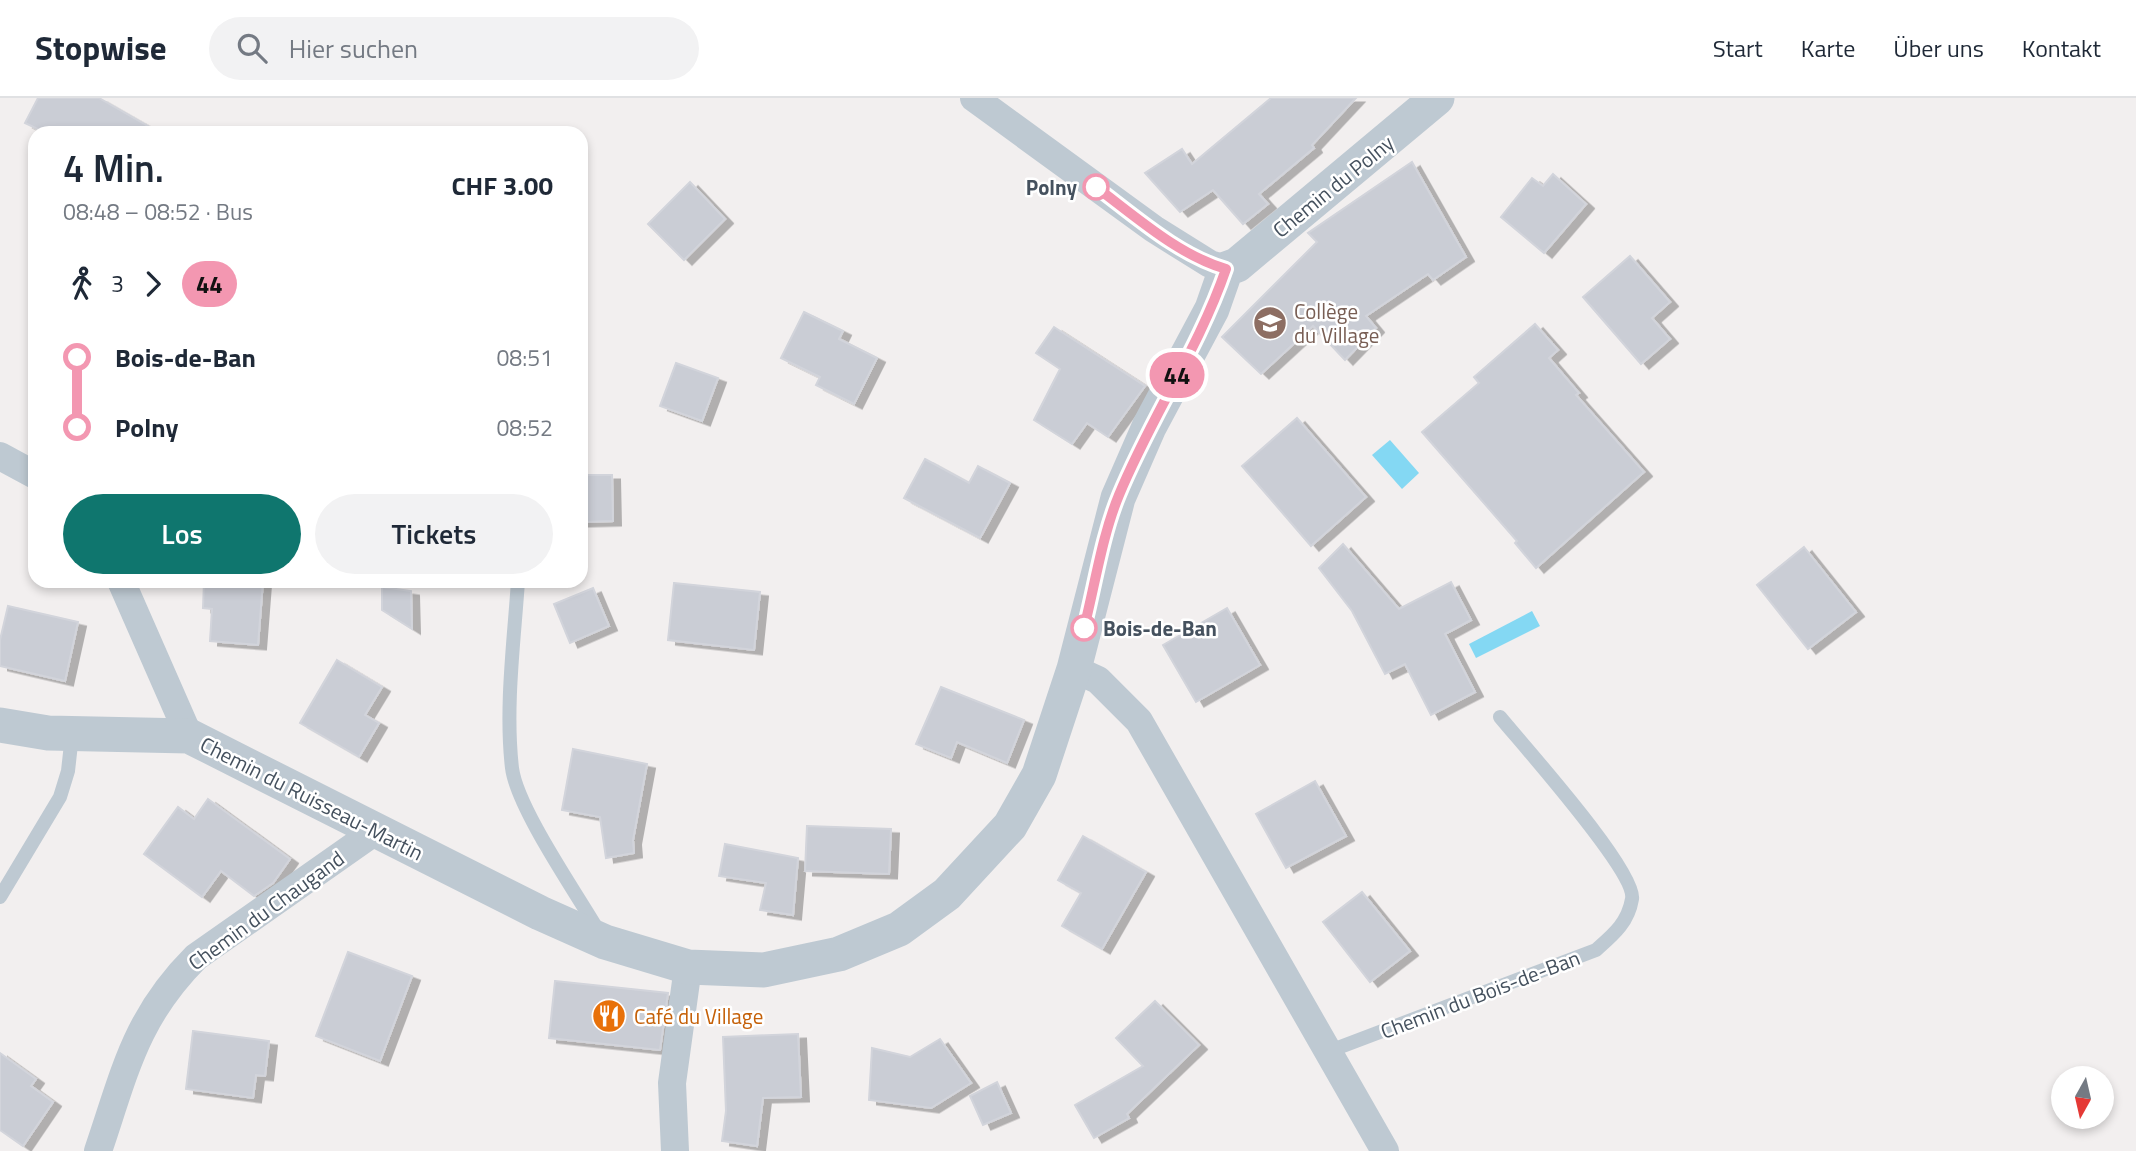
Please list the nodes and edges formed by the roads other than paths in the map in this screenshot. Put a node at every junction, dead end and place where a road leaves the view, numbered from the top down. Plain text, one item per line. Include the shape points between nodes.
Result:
1 (974, 98) edge
2 (1437, 98) edge
3 (1226, 269) junction
4 (0, 456) edge
5 (28, 471) edge
6 (124, 588) edge
7 (518, 588) edge
8 (1074, 669) junction
9 (1500, 717) dead end
10 (0, 725) edge
11 (72, 733) junction
12 (189, 736) junction
13 (377, 830) junction
14 (0, 897) edge
15 (606, 942) junction
16 (688, 967) junction
17 (1327, 1052) junction
18 (98, 1151) edge
19 (675, 1151) edge
20 (1385, 1151) edge

1 - 3 street via 1154,229
2 - 3 street, Chemin du Polny via 1237,265
3 - 8 street, Chemin du Ruisseau-Martin via 1212,309 1149,427 1118,498
4 - 5 street
6 - 12 street
7 - 15 lane via 512,770 532,818
8 - 16 street, Chemin du Ruisseau-Martin via 1039,775 1016,816 947,894 899,929 839,954 764,970
8 - 17 street via 1098,680 1139,721
9 - 17 lane, Chemin du Bois-de-Ban via 1621,866 1633,896 1625,924 1596,950
10 - 11 street, Chemin du Ruisseau-Martin
11 - 12 street, Chemin du Ruisseau-Martin
11 - 14 lane via 60,797
12 - 13 street, Chemin du Ruisseau-Martin
13 - 15 street, Chemin du Ruisseau-Martin
13 - 18 street, Chemin du Chaugand via 196,957 171,982 138,1034
15 - 16 street, Chemin du Ruisseau-Martin
16 - 19 street via 673,1083
17 - 20 street

